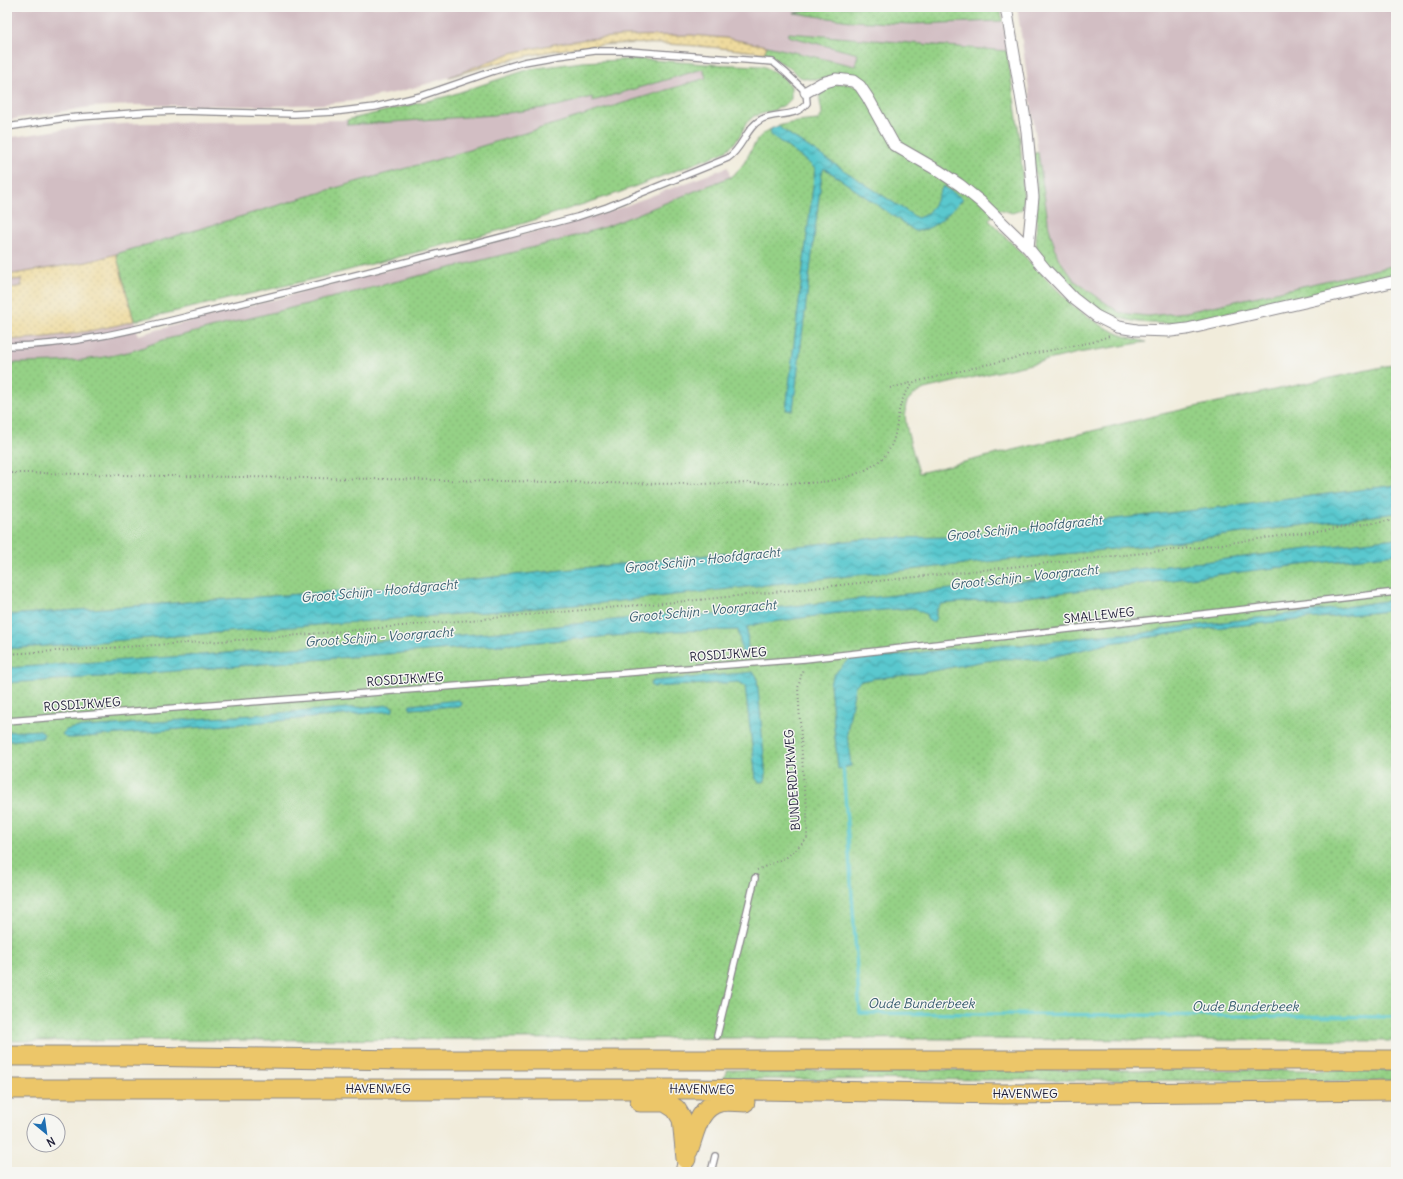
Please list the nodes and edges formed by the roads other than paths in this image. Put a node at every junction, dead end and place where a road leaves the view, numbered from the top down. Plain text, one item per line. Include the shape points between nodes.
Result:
1 (1006, 7) edge
2 (806, 92) junction
3 (7, 127) edge
4 (1028, 248) junction
5 (1396, 281) edge
6 (7, 346) edge
7 (1396, 592) edge
8 (805, 659) joint
9 (7, 720) edge
10 (755, 878) road end
11 (717, 1036) dead end
12 (7, 1056) edge
13 (1396, 1060) edge
14 (309, 1088) junction
15 (7, 1089) edge
16 (1396, 1090) edge
17 (1004, 1094) junction
18 (715, 1156) dead end
19 (684, 1166) edge
20 (711, 1172) edge

1 - 4 street via 1027,131 1033,197
2 - 3 lane via 773,62 628,51 595,51 524,62 421,96 375,107 294,114 148,112 66,118
2 - 4 street via 836,79 853,81 868,98 894,145 960,185
2 - 6 lane via 807,103 803,109 756,123 740,147 728,158 577,216 334,281 156,324 61,343
4 - 5 street via 1057,282 1096,316 1118,326 1152,331 1187,329
7 - 8 lane, SMALLEWEG
8 - 9 lane, ROSDIJKWEG
10 - 11 lane
12 - 13 highway via 406,1060
14 - 15 highway, HAVENWEG
14 - 17 highway, HAVENWEG via 698,1089
14 - 19 highway via 427,1100 666,1102 676,1109 682,1119
16 - 17 highway, HAVENWEG
17 - 19 highway via 885,1102 720,1102 708,1107 700,1116
18 - 20 lane

